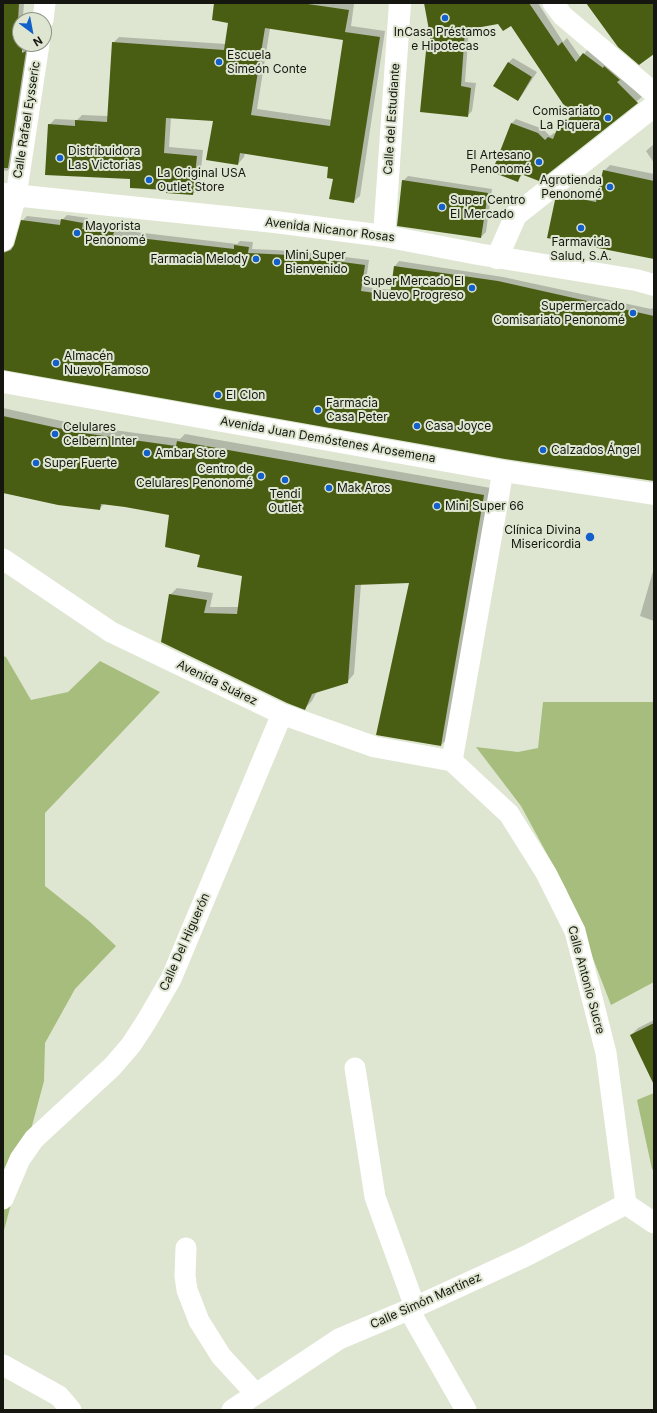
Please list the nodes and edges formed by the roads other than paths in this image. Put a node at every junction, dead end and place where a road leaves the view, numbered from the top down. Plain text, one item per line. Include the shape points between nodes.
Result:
1 (400, 3) edge
2 (553, 3) edge
3 (37, 52) edge
4 (654, 93) edge
5 (654, 106) edge
6 (9, 195) edge
7 (384, 236) junction
8 (3, 241) edge
9 (497, 258) junction
10 (654, 285) edge
11 (3, 382) edge
12 (504, 471) junction
13 (654, 494) edge
14 (3, 559) edge
15 (282, 714) junction
16 (452, 761) junction
17 (355, 1068) dead end
18 (3, 1199) edge
19 (626, 1204) junction
20 (654, 1223) edge
21 (186, 1248) dead end
22 (412, 1308) junction
23 (3, 1365) edge
24 (256, 1393) junction
25 (71, 1410) edge
26 (232, 1410) edge
27 (466, 1410) edge

1 - 7 main road, Calle del Estudiante
2 - 4 street via 563,16
3 - 6 street, Calle Rafael Eysseric
5 - 9 main road via 516,214
6 - 7 main road, Avenida Nicanor Rosas via 275,222
6 - 8 street, Calle Rafael Eysseric
7 - 9 main road, Avenida Nicanor Rosas
9 - 10 main road, Avenida Nicanor Rosas
11 - 12 main road, Avenida Juan Demóstenes Arosemena
12 - 13 main road, Avenida Juan Demóstenes Arosemena
12 - 16 street
14 - 15 street, Avenida Suárez via 111,632
15 - 16 street, Avenida Suárez via 375,748
15 - 18 street, Calle Del Higuerón via 171,979 131,1045 112,1067 34,1139 20,1159
16 - 19 street, Calle Antonio Sucre via 509,814 546,873 576,931 606,1053
17 - 22 street via 375,1197
19 - 20 street
19 - 22 street, Calle Simón Martínez via 526,1256
21 - 24 street via 187,1290 199,1320 221,1356
22 - 24 street, Calle Simón Martínez via 338,1339
22 - 27 street
23 - 25 street via 59,1396
24 - 26 street, Calle Simón Martínez

